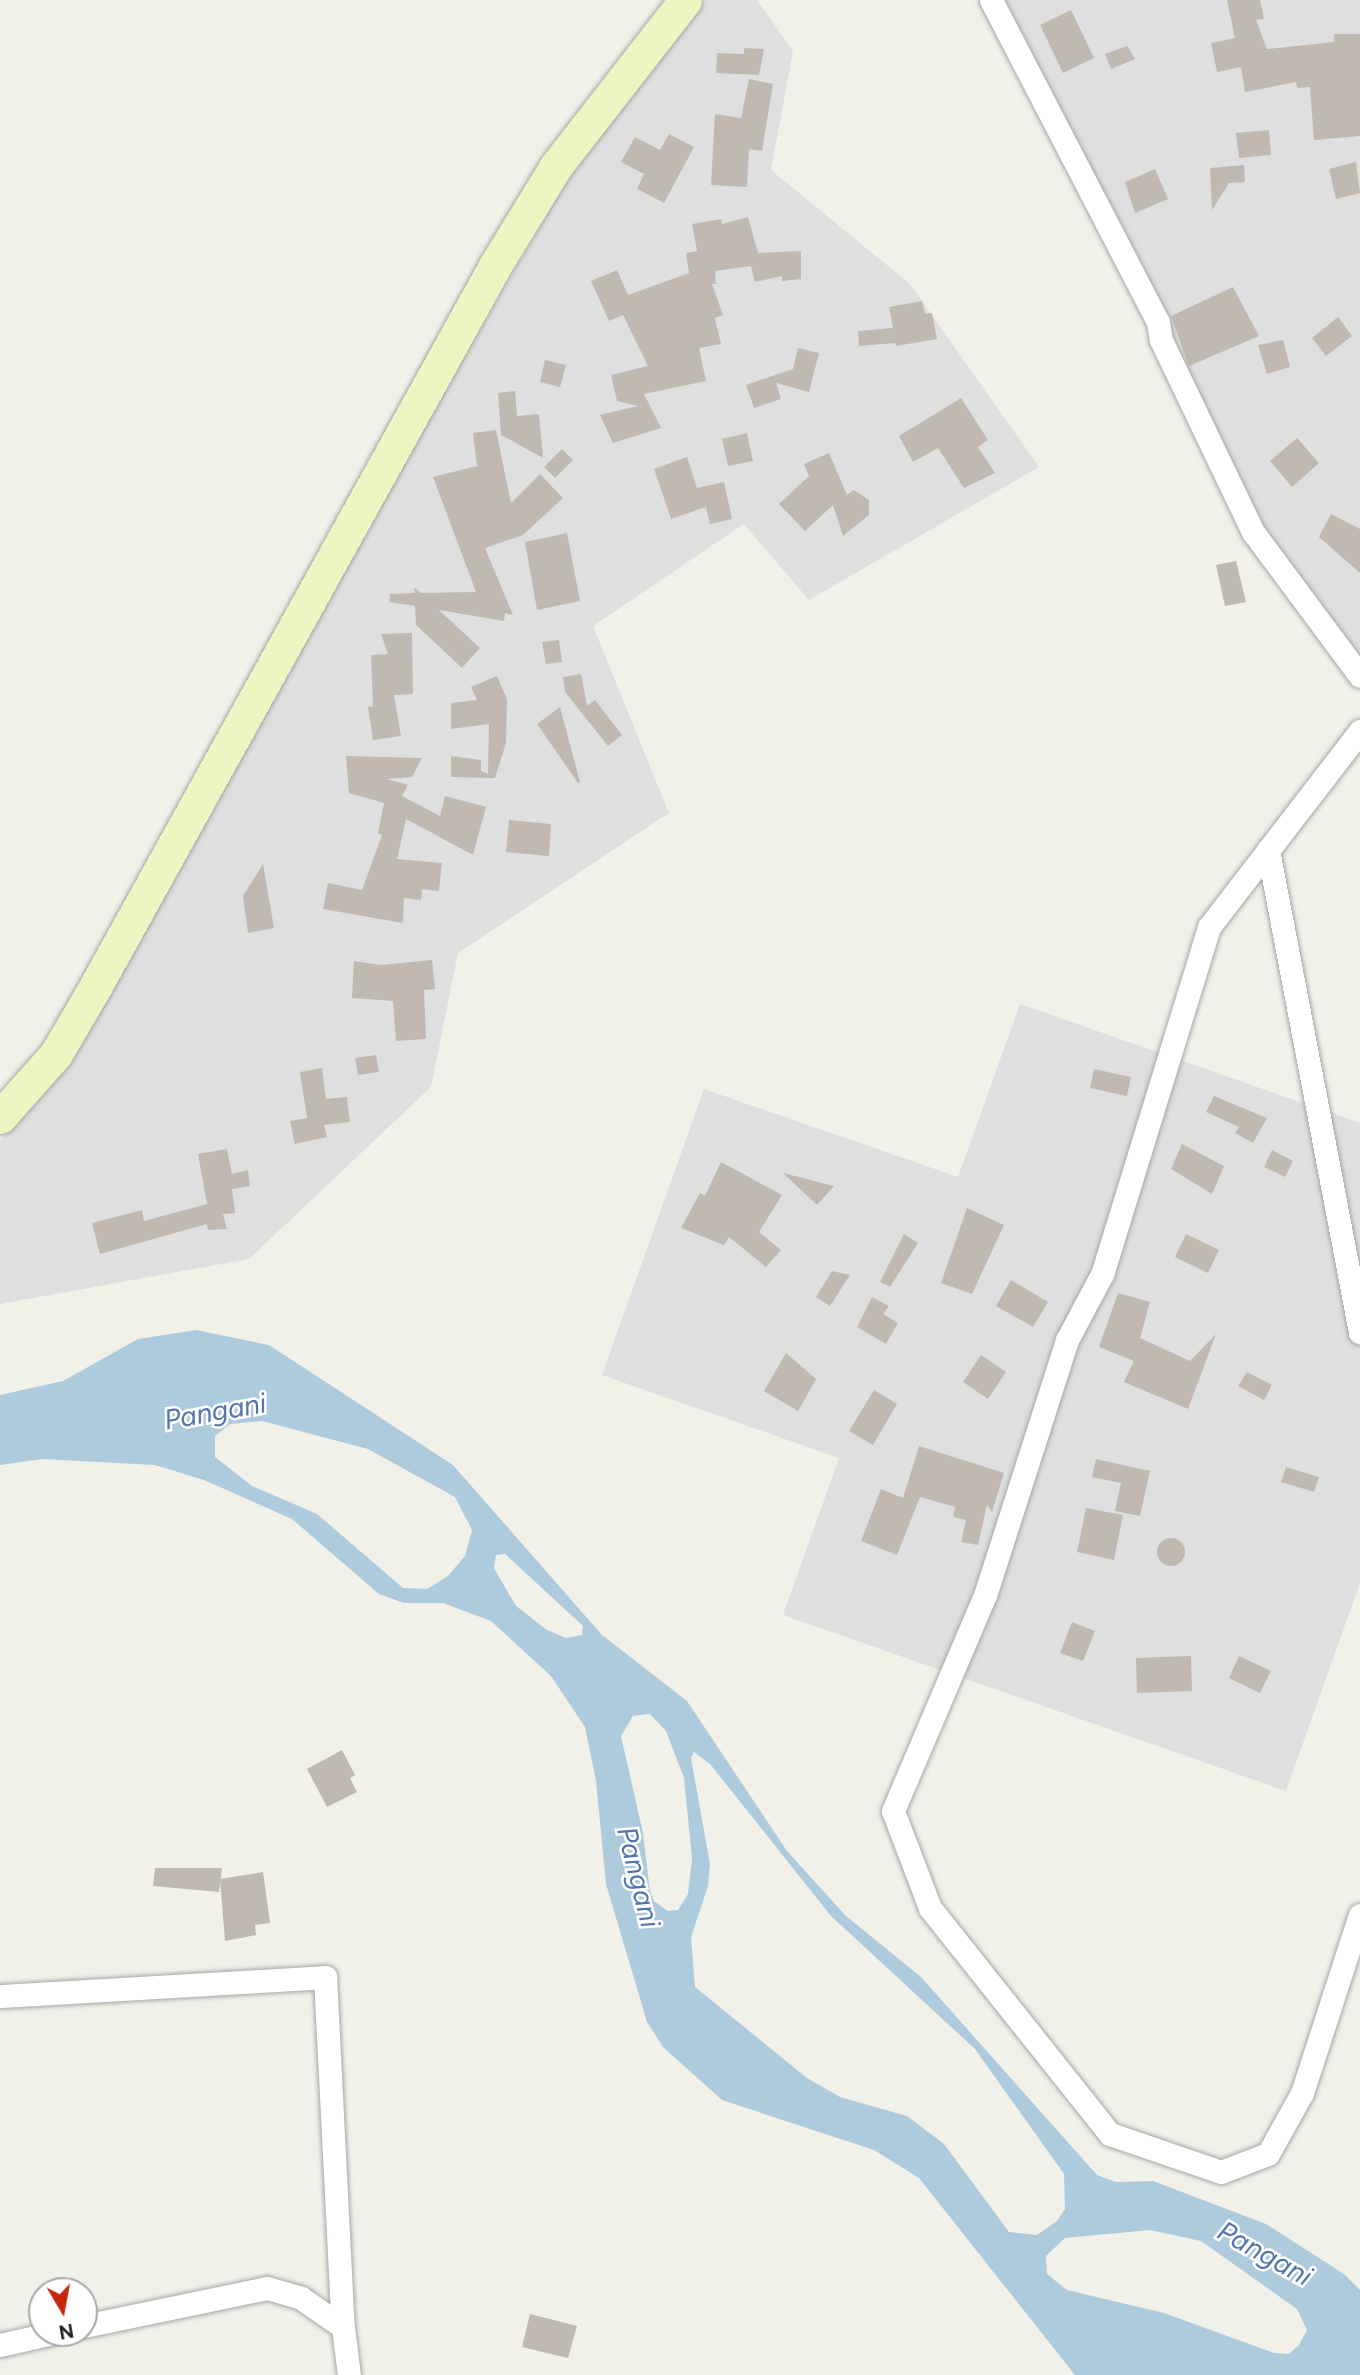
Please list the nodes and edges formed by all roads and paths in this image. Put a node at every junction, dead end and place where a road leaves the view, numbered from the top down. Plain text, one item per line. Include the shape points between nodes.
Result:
1 (685, 0) edge
2 (991, 0) edge
3 (1360, 676) edge
4 (1360, 731) edge
5 (1268, 850) junction
6 (0, 1117) edge
7 (1360, 1332) edge
8 (1360, 1915) edge
9 (0, 1996) edge
10 (98, 2323) edge
11 (343, 2327) junction
12 (28, 2339) edge
13 (0, 2345) edge
14 (349, 2375) edge

1 - 6 main road via 556,166 529,209 325,566 56,1055
2 - 3 street via 1158,322 1161,340 1253,532
4 - 5 street
5 - 7 street
5 - 8 street via 1209,927 1102,1273 1066,1340 985,1595 893,1811 930,1908 1110,2134 1221,2172 1268,2154 1302,2093
9 - 11 street via 325,1977
10 - 11 street via 268,2288 301,2298
11 - 14 street
12 - 13 street

